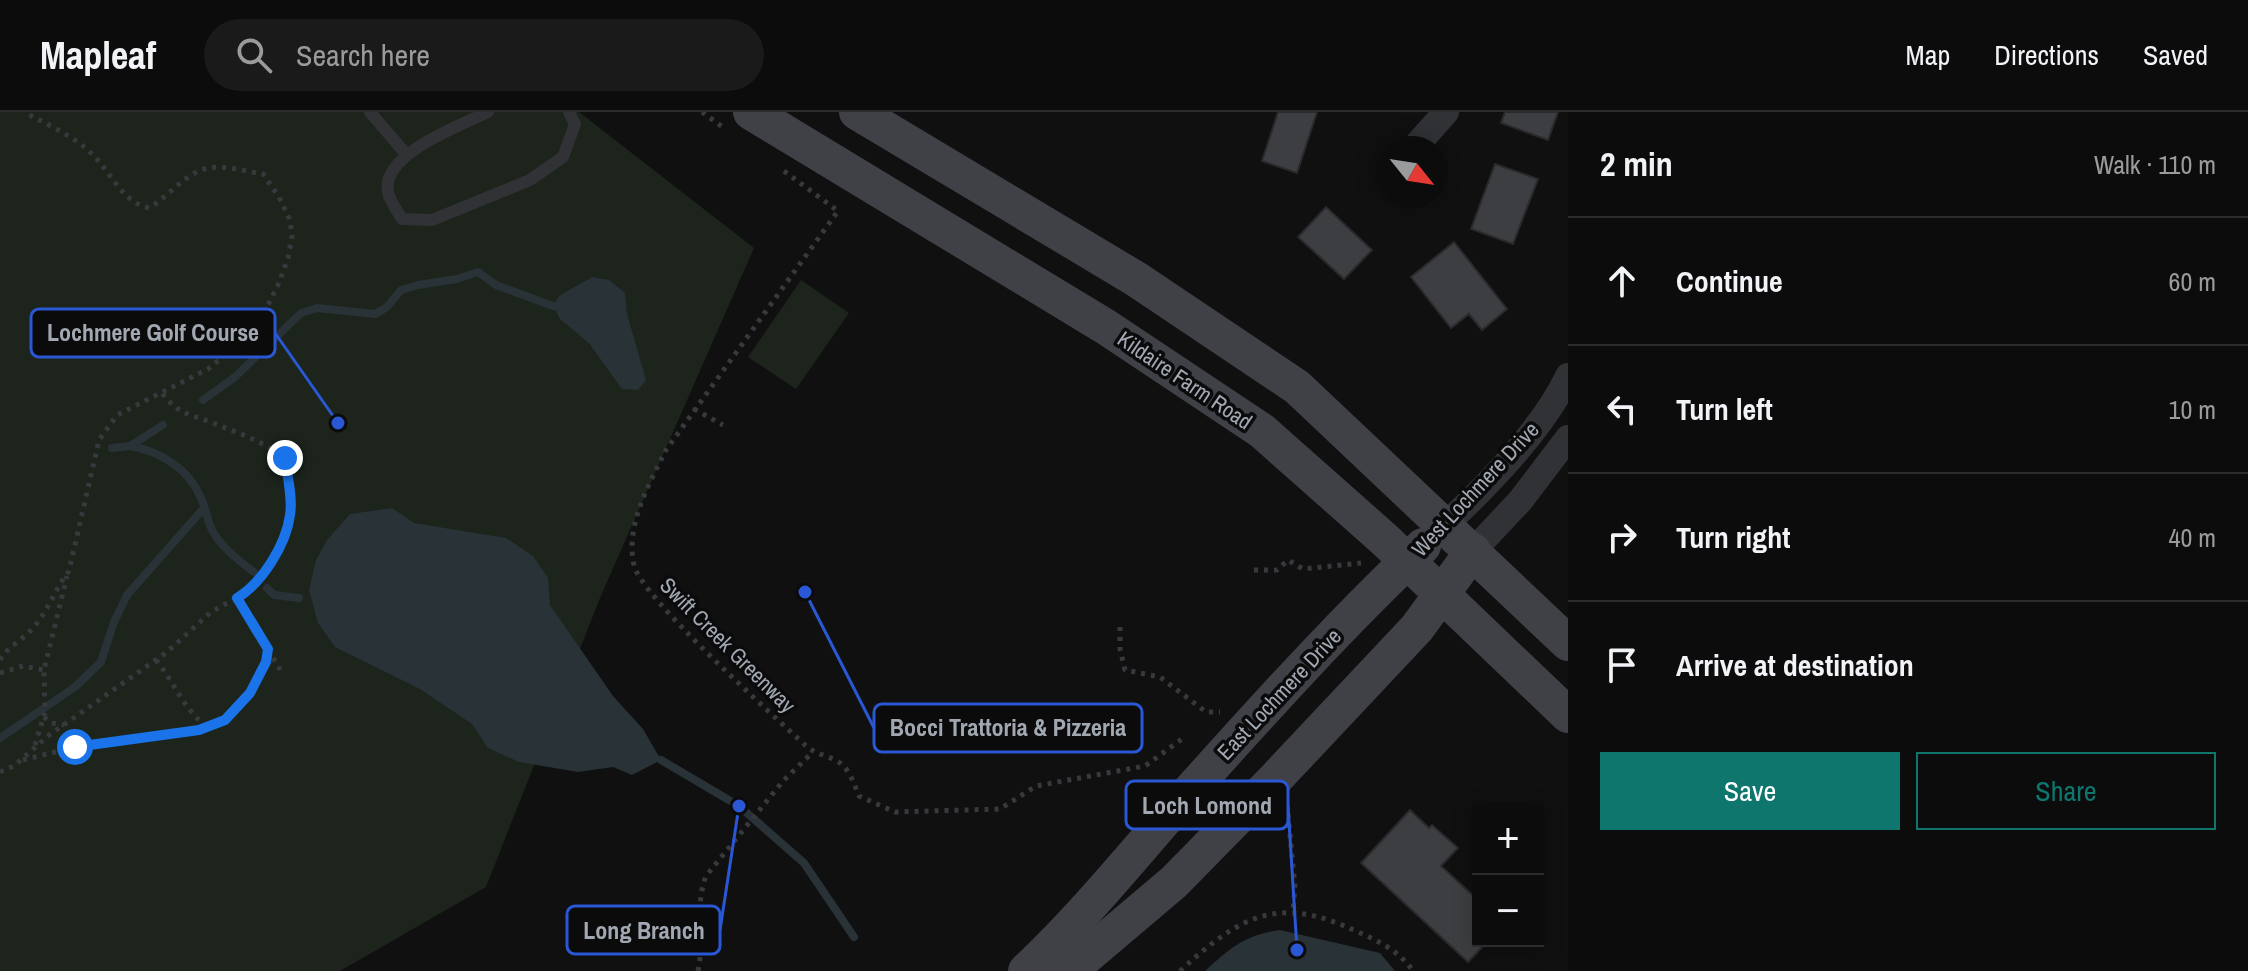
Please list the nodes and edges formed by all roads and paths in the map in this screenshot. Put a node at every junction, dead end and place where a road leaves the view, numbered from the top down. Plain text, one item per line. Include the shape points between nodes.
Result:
1 (24, 112) edge
2 (370, 112) edge
3 (488, 112) edge
4 (569, 112) edge
5 (751, 112) edge
6 (857, 112) edge
7 (1446, 112) edge
8 (1425, 136) edge
9 (406, 154) junction
10 (838, 211) dead end
11 (1568, 376) edge
12 (162, 393) junction
13 (694, 409) junction
14 (723, 425) dead end
15 (1568, 438) edge
16 (1445, 525) junction
17 (1352, 551) dead end
18 (1473, 551) junction
19 (1407, 562) junction
20 (1361, 563) junction
21 (1254, 570) dead end
22 (69, 571) junction
23 (1350, 575) dead end
24 (1440, 595) junction
25 (237, 598) junction
26 (1120, 627) dead end
27 (1568, 643) edge
28 (268, 649) junction
29 (0, 660) edge
30 (156, 660) junction
31 (44, 670) junction
32 (281, 671) dead end
33 (0, 673) edge
34 (1225, 712) dead end
35 (45, 715) junction
36 (1568, 715) edge
37 (64, 725) junction
38 (208, 727) junction
39 (1182, 739) dead end
40 (33, 749) junction
41 (813, 752) junction
42 (20, 760) junction
43 (0, 772) edge
44 (1288, 814) dead end
45 (1293, 911) junction
46 (698, 971) edge
47 (1026, 971) edge
48 (1069, 971) edge
49 (1180, 971) edge
50 (1413, 971) edge

1 - 12 path via 91,152 137,205 149,208 196,172 218,167 263,174 279,197 292,236 265,311 245,338 208,369
2 - 9 lane
3 - 9 lane
4 - 9 lane via 575,124 563,157 530,180 432,220 402,219 388,195 390,173
5 - 19 main road, Kildaire Farm Road via 1106,327 1262,431
6 - 16 main road via 1136,279 1297,387
7 - 8 street
10 - 13 path, Swift Creek Greenway
11 - 16 street, West Lochmere Drive via 1513,453
12 - 22 path via 117,415 99,440
12 - 25 path via 188,416 269,445 285,458 291,514 281,545
13 - 14 path
13 - 41 path, Swift Creek Greenway via 647,489 632,538 634,568 683,625
15 - 18 street, West Lochmere Drive
16 - 18 main road
16 - 19 main road, West Lochmere Drive
17 - 20 path
18 - 24 main road, West Lochmere Drive
18 - 27 main road
19 - 24 main road, Kildaire Farm Road
19 - 47 main road, East Lochmere Drive
20 - 21 path via 1303,569 1288,560 1277,570
20 - 23 path
22 - 29 path via 34,627
22 - 31 path
24 - 36 main road, Kildaire Farm Road
24 - 48 main road via 1417,628 1174,882
25 - 28 path
25 - 30 path via 211,612
26 - 34 path via 1125,670 1160,677 1206,712
28 - 32 path
28 - 38 path via 250,693 225,720
30 - 37 path
30 - 38 path via 193,717
31 - 33 path via 23,666
31 - 35 path
35 - 37 path via 51,723
35 - 40 path
37 - 40 path
38 - 42 path
39 - 41 path, Swift Creek Greenway via 1145,766 1036,786 1000,809 968,811 895,812 859,796 840,762
40 - 42 path
41 - 46 path via 706,876 700,894
42 - 43 path
44 - 45 path
45 - 49 path via 1270,912 1234,927
45 - 50 path via 1340,923 1377,941

